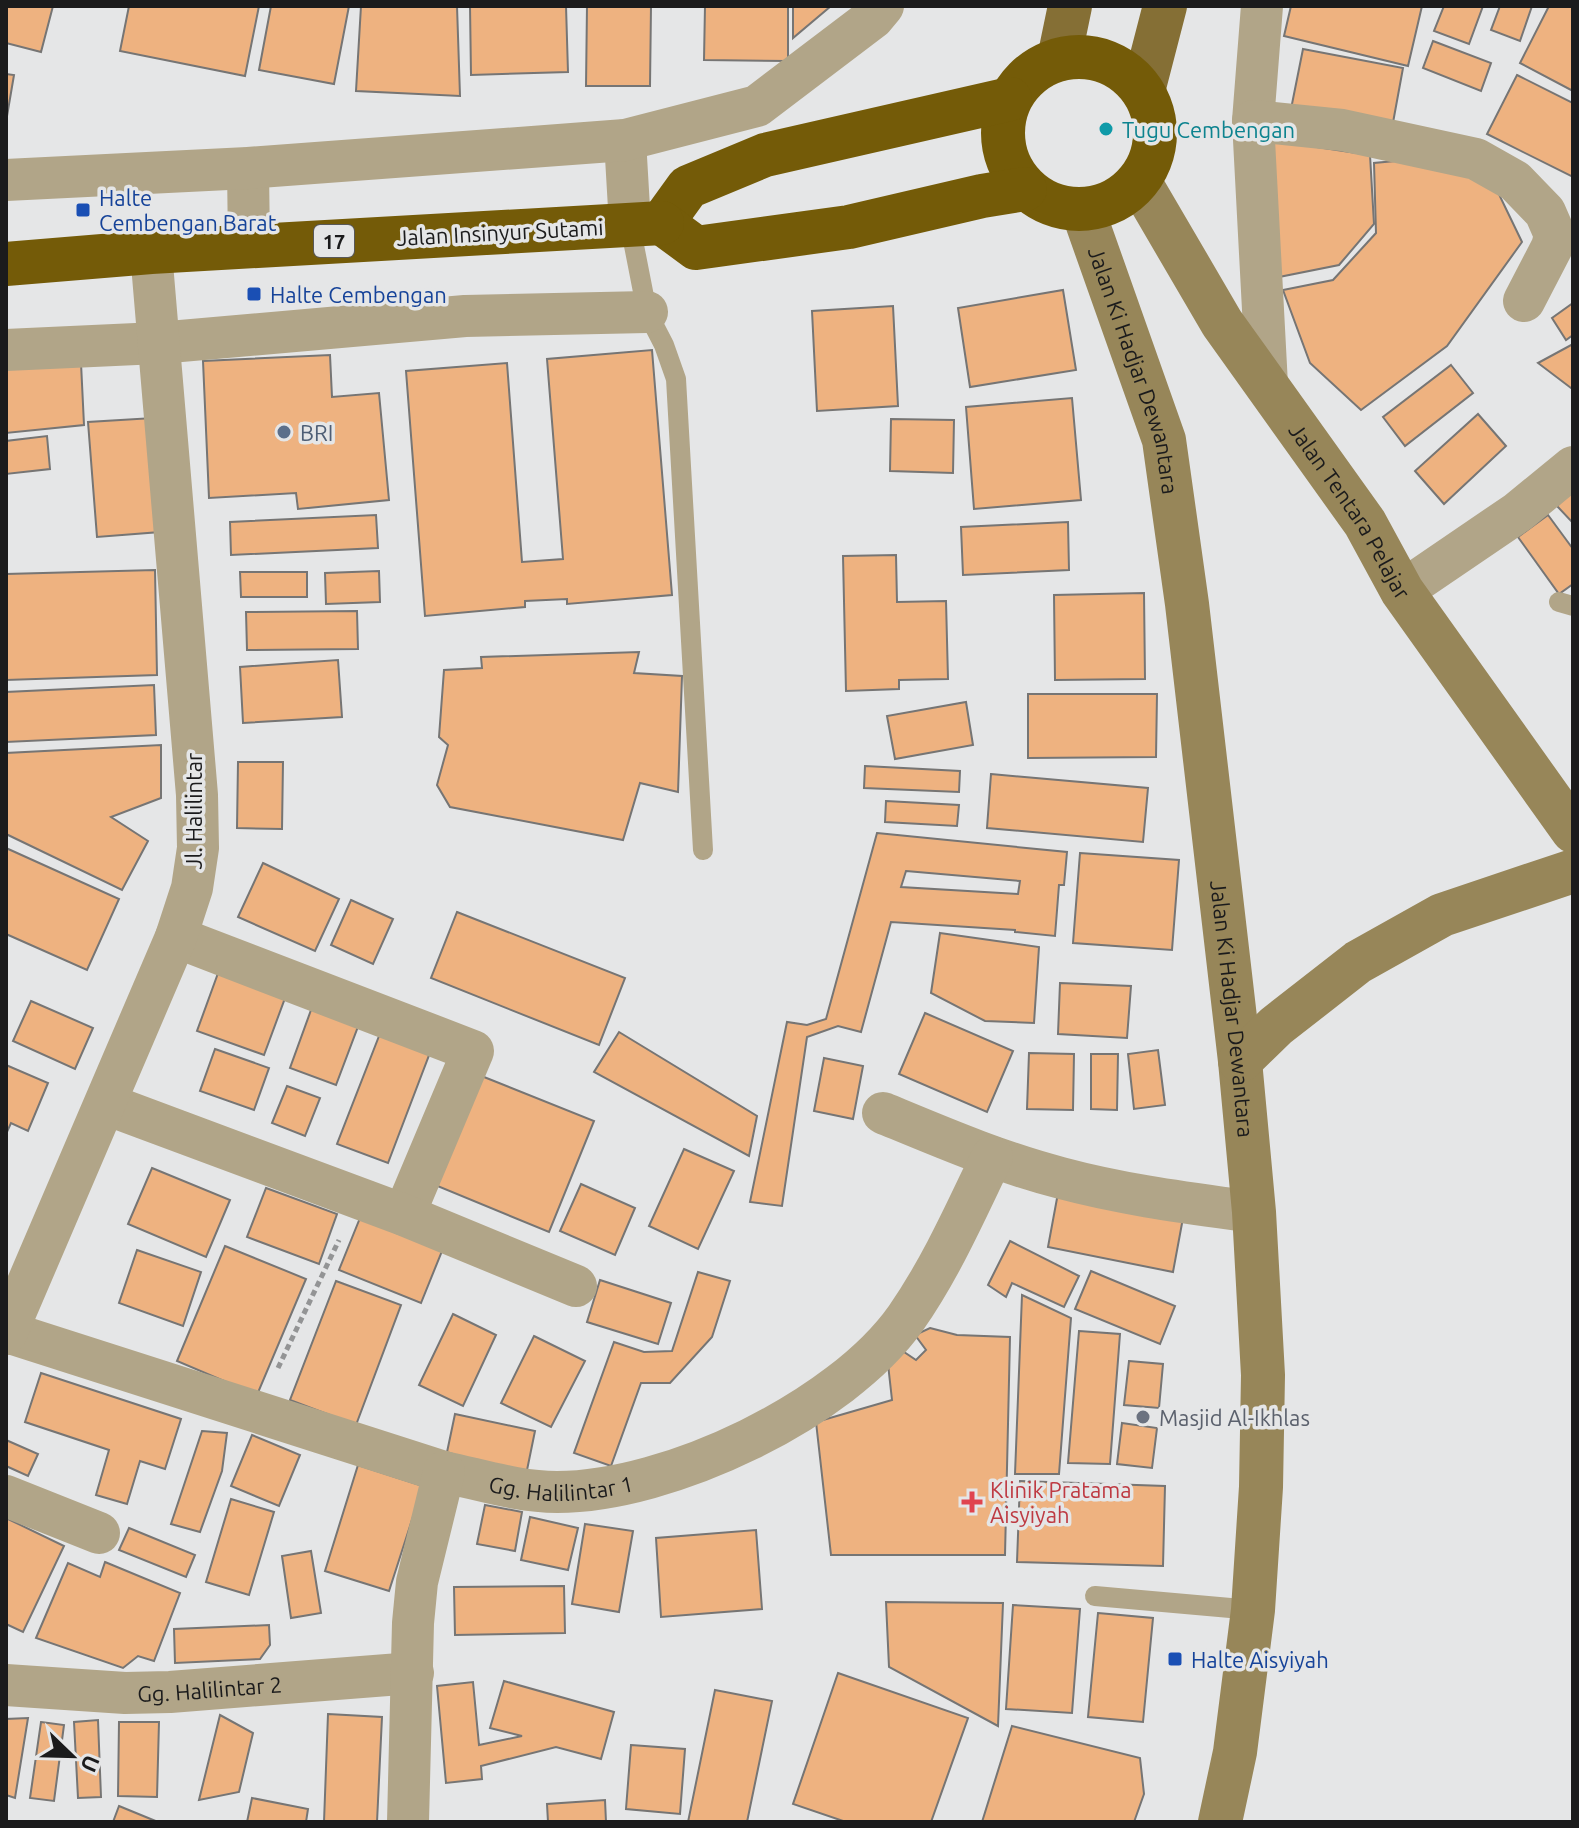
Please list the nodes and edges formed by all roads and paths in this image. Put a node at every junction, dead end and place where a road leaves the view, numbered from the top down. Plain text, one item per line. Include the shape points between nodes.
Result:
1 (883, 6) edge
2 (1070, 6) edge
3 (1165, 6) edge
4 (1262, 6) edge
5 (1059, 59) junction
6 (1143, 91) junction
7 (1010, 99) junction
8 (1253, 121) junction
9 (625, 140) junction
10 (248, 168) junction
11 (6, 180) edge
12 (1139, 181) junction
13 (1025, 189) junction
14 (1083, 211) junction
15 (646, 224) junction
16 (249, 246) junction
17 (151, 252) junction
18 (6, 264) edge
19 (1524, 301) dead end
20 (647, 312) junction
21 (158, 343) junction
22 (6, 350) edge
23 (1267, 385) junction
24 (1573, 467) edge
25 (1402, 591) junction
26 (1573, 831) edge
27 (703, 850) dead end
28 (1573, 871) edge
29 (176, 937) junction
30 (1240, 1061) junction
31 (106, 1104) junction
32 (883, 1113) dead end
33 (992, 1157) junction
34 (357, 1197) junction
35 (1254, 1212) junction
36 (404, 1215) junction
37 (576, 1286) dead end
38 (7, 1333) edge
39 (256, 1412) junction
40 (444, 1472) junction
41 (6, 1496) edge
42 (99, 1533) dead end
43 (1095, 1596) dead end
44 (1253, 1610) junction
45 (413, 1673) junction
46 (6, 1685) edge
47 (408, 1822) edge
48 (1220, 1822) edge

1 - 9 street via 757,106
2 - 5 main road
3 - 6 main road
4 - 8 street
5 - 6 highway via 1090,57 1121,68
5 - 7 highway via 1030,74
6 - 12 highway via 1154,113 1156,137
7 - 13 highway via 1002,130 1007,162
7 - 15 highway via 765,155 688,187
8 - 19 street via 1342,130 1476,159 1515,181 1545,212 1555,235
8 - 23 street
9 - 10 street
9 - 15 street
10 - 11 street
10 - 16 street
12 - 14 highway via 1114,202
12 - 23 main road, Jalan Tentara Pelajar via 1197,283
13 - 14 highway via 1052,206
13 - 15 highway via 849,227 696,248
14 - 30 main road, Jalan Ki Hadjar Dewantara via 1164,440
15 - 16 highway, Jalan Insinyur Sutami / 17
15 - 20 lane
16 - 17 highway, Jalan Insinyur Sutami / 17
17 - 18 highway, Jalan Insinyur Sutami / 17
17 - 21 street, Jl. Halilintar
20 - 21 street via 465,316
20 - 27 lane via 676,379
21 - 22 street
21 - 29 street, Jl. Halilintar via 197,795 198,848
23 - 25 main road, Jalan Tentara Pelajar via 1365,523
24 - 25 street via 1518,512
25 - 26 main road, Jalan Tentara Pelajar
28 - 30 main road via 1442,915 1358,962
29 - 31 street, Jl. Halilintar
29 - 36 street via 473,1051
30 - 35 main road, Jalan Ki Hadjar Dewantara
31 - 34 street
31 - 38 street, Jl. Halilintar
32 - 33 street
33 - 35 street via 1122,1191
33 - 40 street, Gg. Halilintar 1 via 905,1319 871,1357 803,1410 687,1466 593,1490 517,1489
34 - 36 street
34 - 39 path
35 - 44 main road, Jalan Ki Hadjar Dewantara via 1263,1375
36 - 37 street
38 - 39 street, Gg. Halilintar 1
39 - 40 street, Gg. Halilintar 1
40 - 45 street via 417,1582
41 - 42 street
43 - 44 lane
44 - 48 main road, Jalan Ki Hadjar Dewantara via 1235,1752
45 - 46 street, Gg. Halilintar 2 via 170,1692
45 - 47 street

